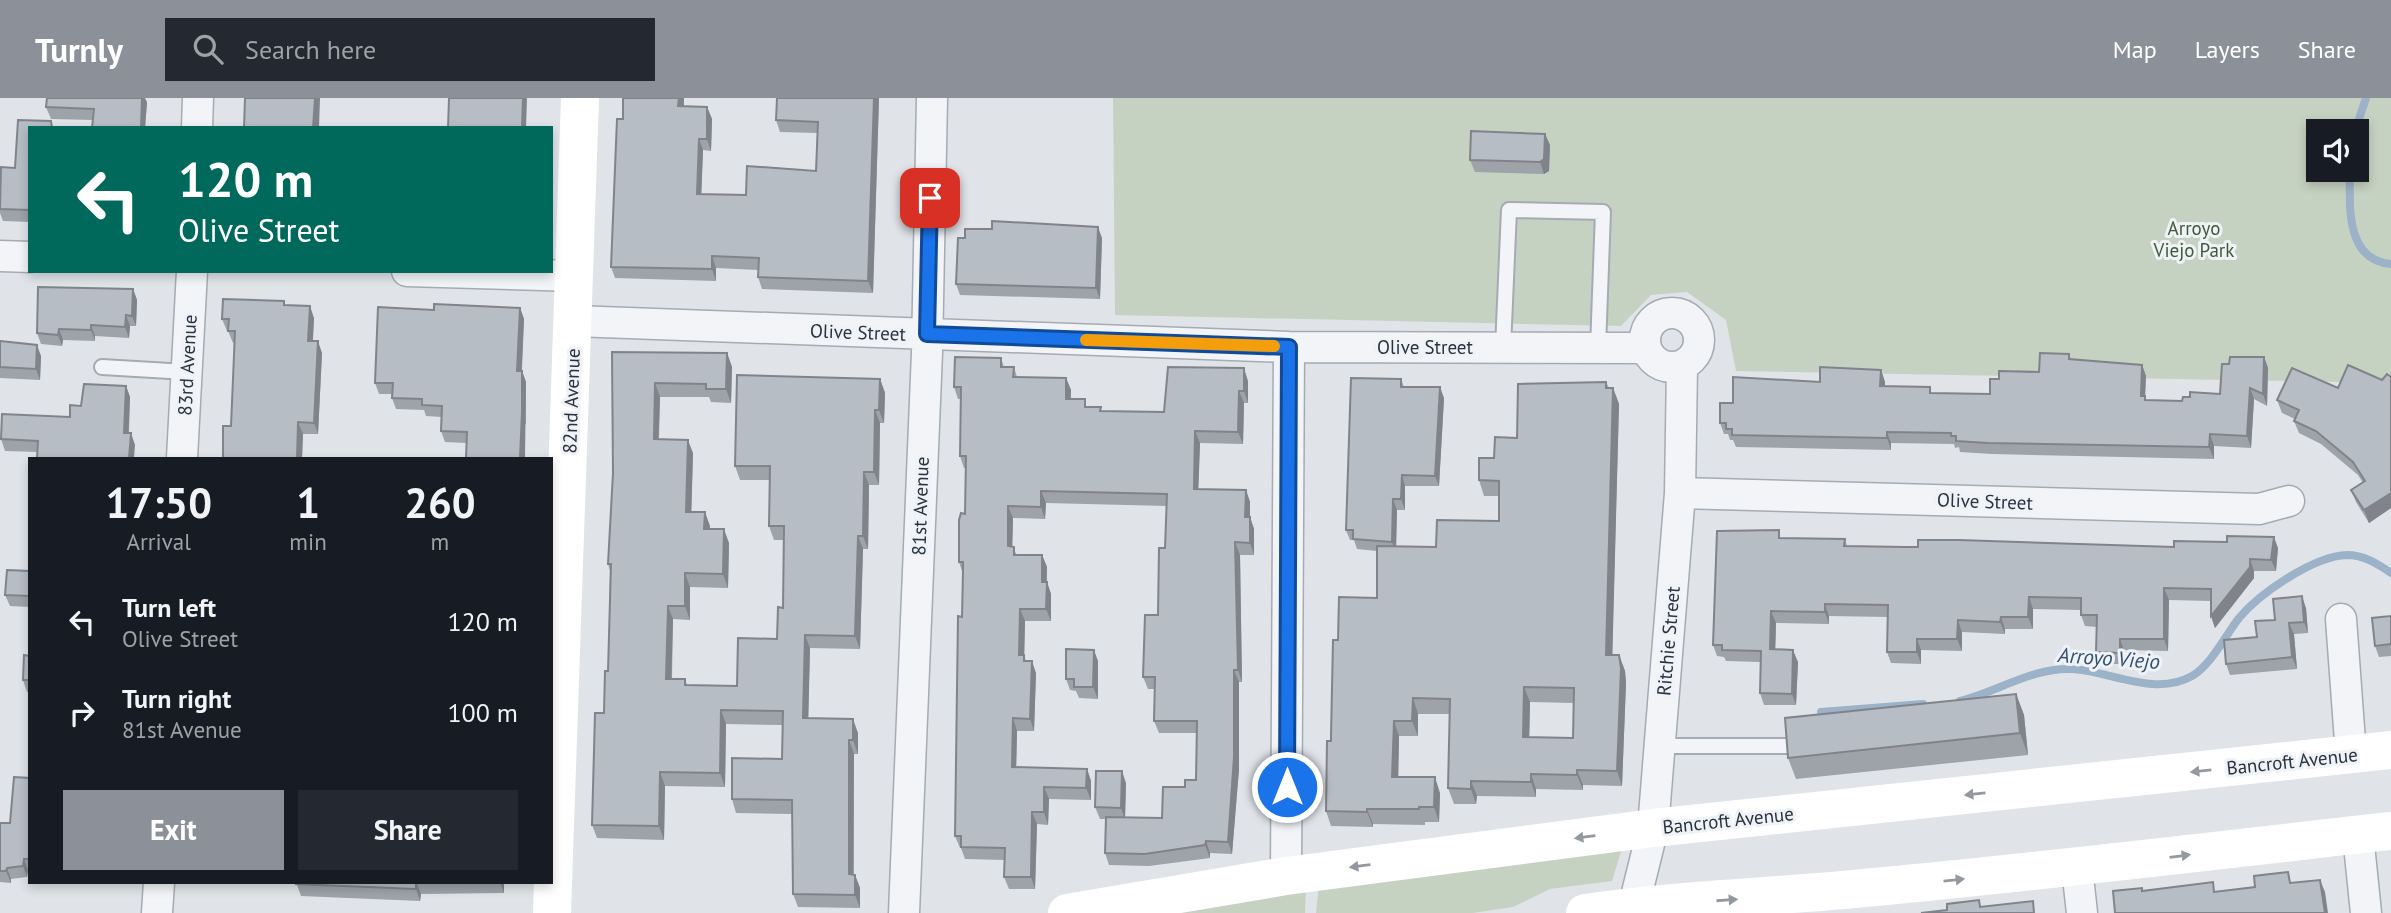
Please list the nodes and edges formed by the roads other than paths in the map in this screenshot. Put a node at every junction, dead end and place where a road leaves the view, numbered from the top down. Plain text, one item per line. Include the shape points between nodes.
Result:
1 (198, 98) edge
2 (580, 98) edge
3 (932, 98) edge
4 (197, 126) edge
5 (0, 256) edge
6 (28, 257) edge
7 (192, 273) edge
8 (474, 273) edge
9 (575, 276) junction
10 (574, 321) junction
11 (927, 334) junction
12 (1289, 347) junction
13 (1503, 348) junction
14 (1598, 348) junction
15 (1646, 348) junction
16 (1682, 366) junction
17 (102, 367) dead end
18 (187, 372) junction
19 (182, 457) edge
20 (1680, 493) junction
21 (2289, 500) dead end
22 (2341, 619) dead end
23 (1660, 746) junction
24 (1786, 746) edge
25 (2391, 750) edge
26 (2351, 755) junction
27 (1653, 828) junction
28 (2375, 833) edge
29 (2077, 868) junction
30 (1286, 876) junction
31 (159, 884) edge
32 (1776, 905) edge
33 (1633, 909) edge
34 (157, 913) edge
35 (552, 913) edge
36 (904, 913) edge
37 (1067, 913) edge
38 (1585, 913) edge
39 (2081, 913) edge
40 (2367, 913) edge

1 - 4 street
2 - 9 main road, 82nd Avenue
3 - 11 street, 81st Avenue
5 - 6 street
7 - 18 street, 83rd Avenue
8 - 9 street
9 - 10 main road, 82nd Avenue
10 - 11 street, Olive Street
10 - 35 main road, 82nd Avenue
11 - 12 street, Olive Street
11 - 36 street, 81st Avenue
12 - 13 street, Olive Street
12 - 30 street
13 - 14 street, Olive Street
13 - 14 lane via 1509,211 1603,212
14 - 15 street, Olive Street
15 - 16 street via 1661,365
15 - 16 street via 1647,329 1656,318 1680,314 1693,322 1699,339 1691,360
16 - 20 street, Ritchie Street
17 - 18 lane
18 - 19 street, 83rd Avenue
20 - 21 street, Olive Street via 2259,509
20 - 23 street, Ritchie Street
22 - 26 street
23 - 24 lane
23 - 27 street, Ritchie Street
25 - 26 main road, Bancroft Avenue
26 -> 27 main road, Bancroft Avenue
27 -> 30 main road, Bancroft Avenue
27 - 33 street, Ritchie Street
29 -> 28 main road
28 - 40 street
32 -> 29 main road
29 - 39 street
30 - 37 main road, Bancroft Avenue
31 - 34 street
33 -> 32 main road
33 - 38 main road

